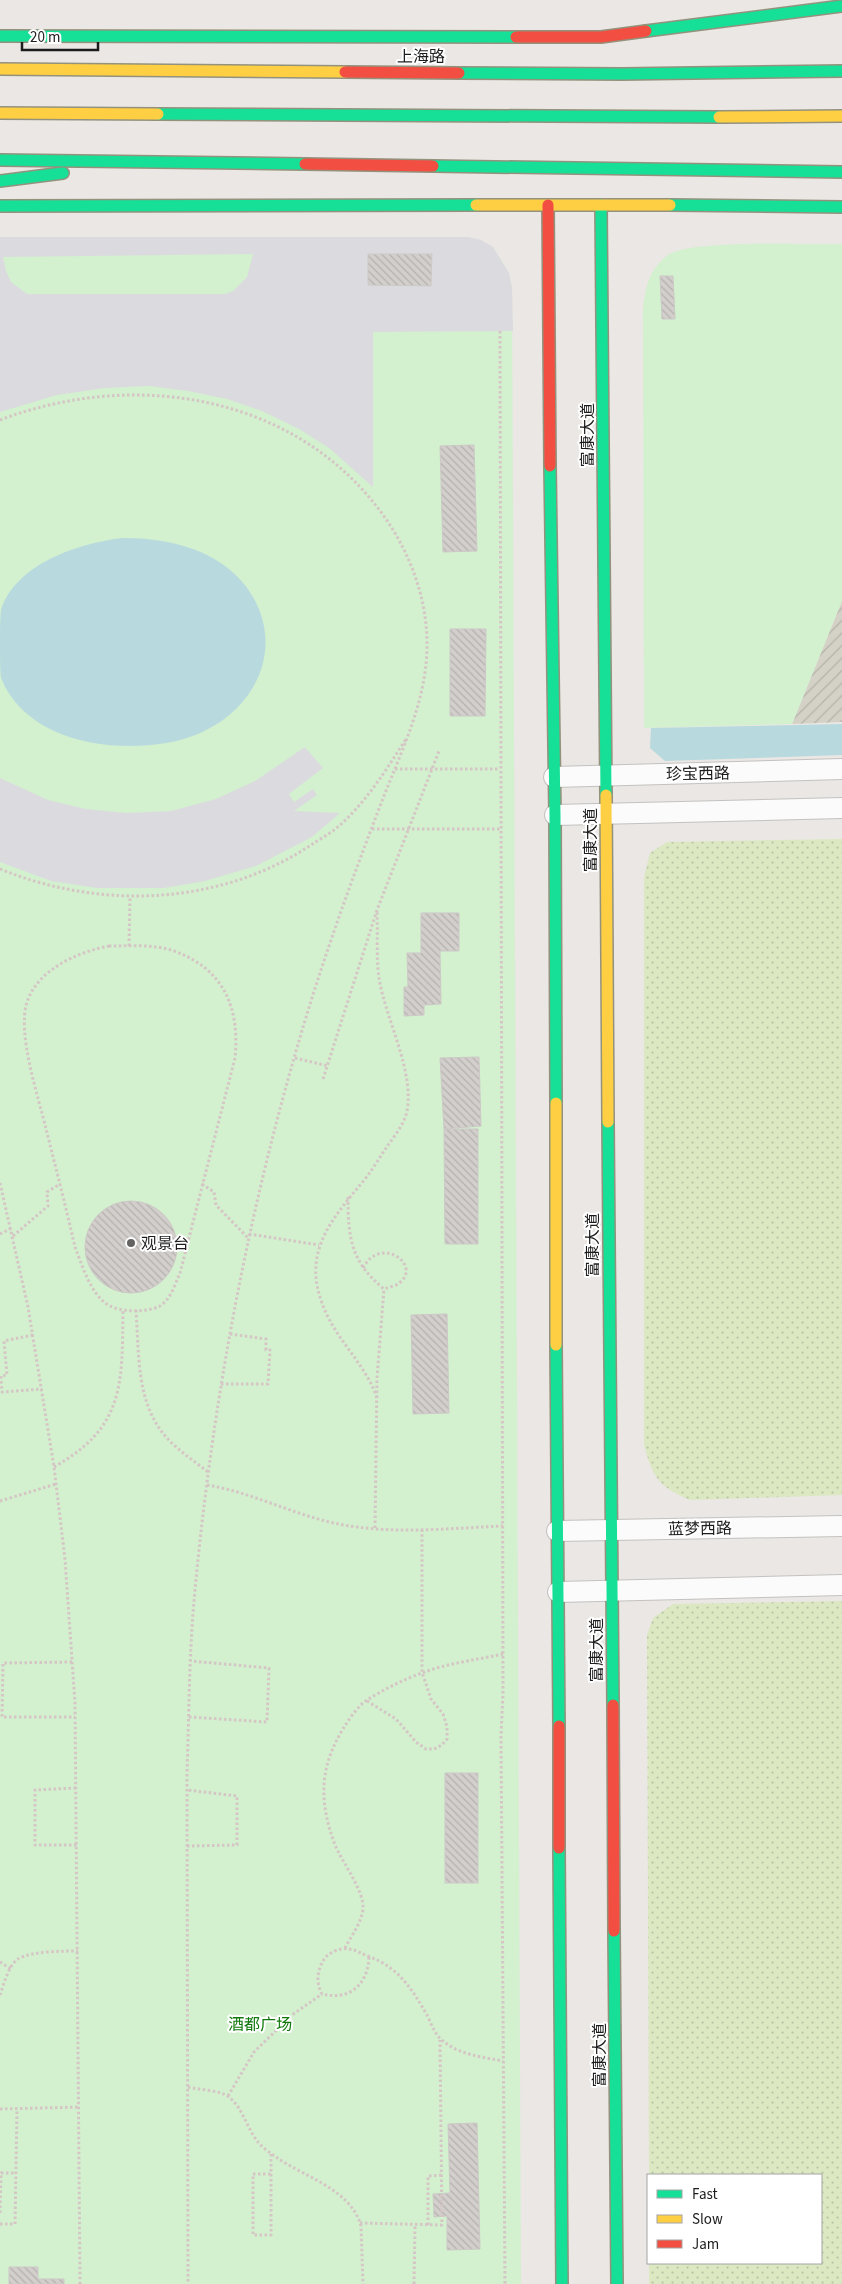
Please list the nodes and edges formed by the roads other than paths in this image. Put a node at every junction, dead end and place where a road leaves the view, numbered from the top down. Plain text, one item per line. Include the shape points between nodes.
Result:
1 (842, 6) edge
2 (0, 36) edge
3 (0, 69) edge
4 (842, 71) edge
5 (0, 113) edge
6 (842, 116) edge
7 (0, 160) edge
8 (138, 162) junction
9 (842, 172) edge
10 (0, 181) edge
11 (548, 205) junction
12 (601, 205) junction
13 (0, 206) edge
14 (842, 207) edge
15 (842, 769) edge
16 (606, 775) junction
17 (554, 777) junction
18 (842, 808) edge
19 (606, 814) junction
20 (555, 815) junction
21 (842, 1526) edge
22 (611, 1530) junction
23 (557, 1531) junction
24 (842, 1585) edge
25 (612, 1591) junction
26 (558, 1592) junction
27 (562, 2284) edge
28 (616, 2284) edge

1 - 2 main road via 601,37
3 - 4 main road, 上海路 via 622,74
5 - 6 main road via 629,118
7 - 8 main road
8 - 9 main road
8 - 10 main road
11 - 12 main road
11 - 13 main road
11 - 17 main road
12 - 14 main road
12 - 16 main road, 富康大道
15 - 16 street, 珍宝西路
16 - 17 street, 珍宝西路
16 - 19 main road, 富康大道
17 - 20 main road
18 - 19 street
19 - 20 street
19 - 22 main road, 富康大道
20 - 23 main road
21 - 22 street, 蓝梦西路
22 - 23 street, 蓝梦西路
22 - 25 main road, 富康大道
23 - 26 main road
24 - 25 street
25 - 26 street
25 - 28 main road, 富康大道
26 - 27 main road

